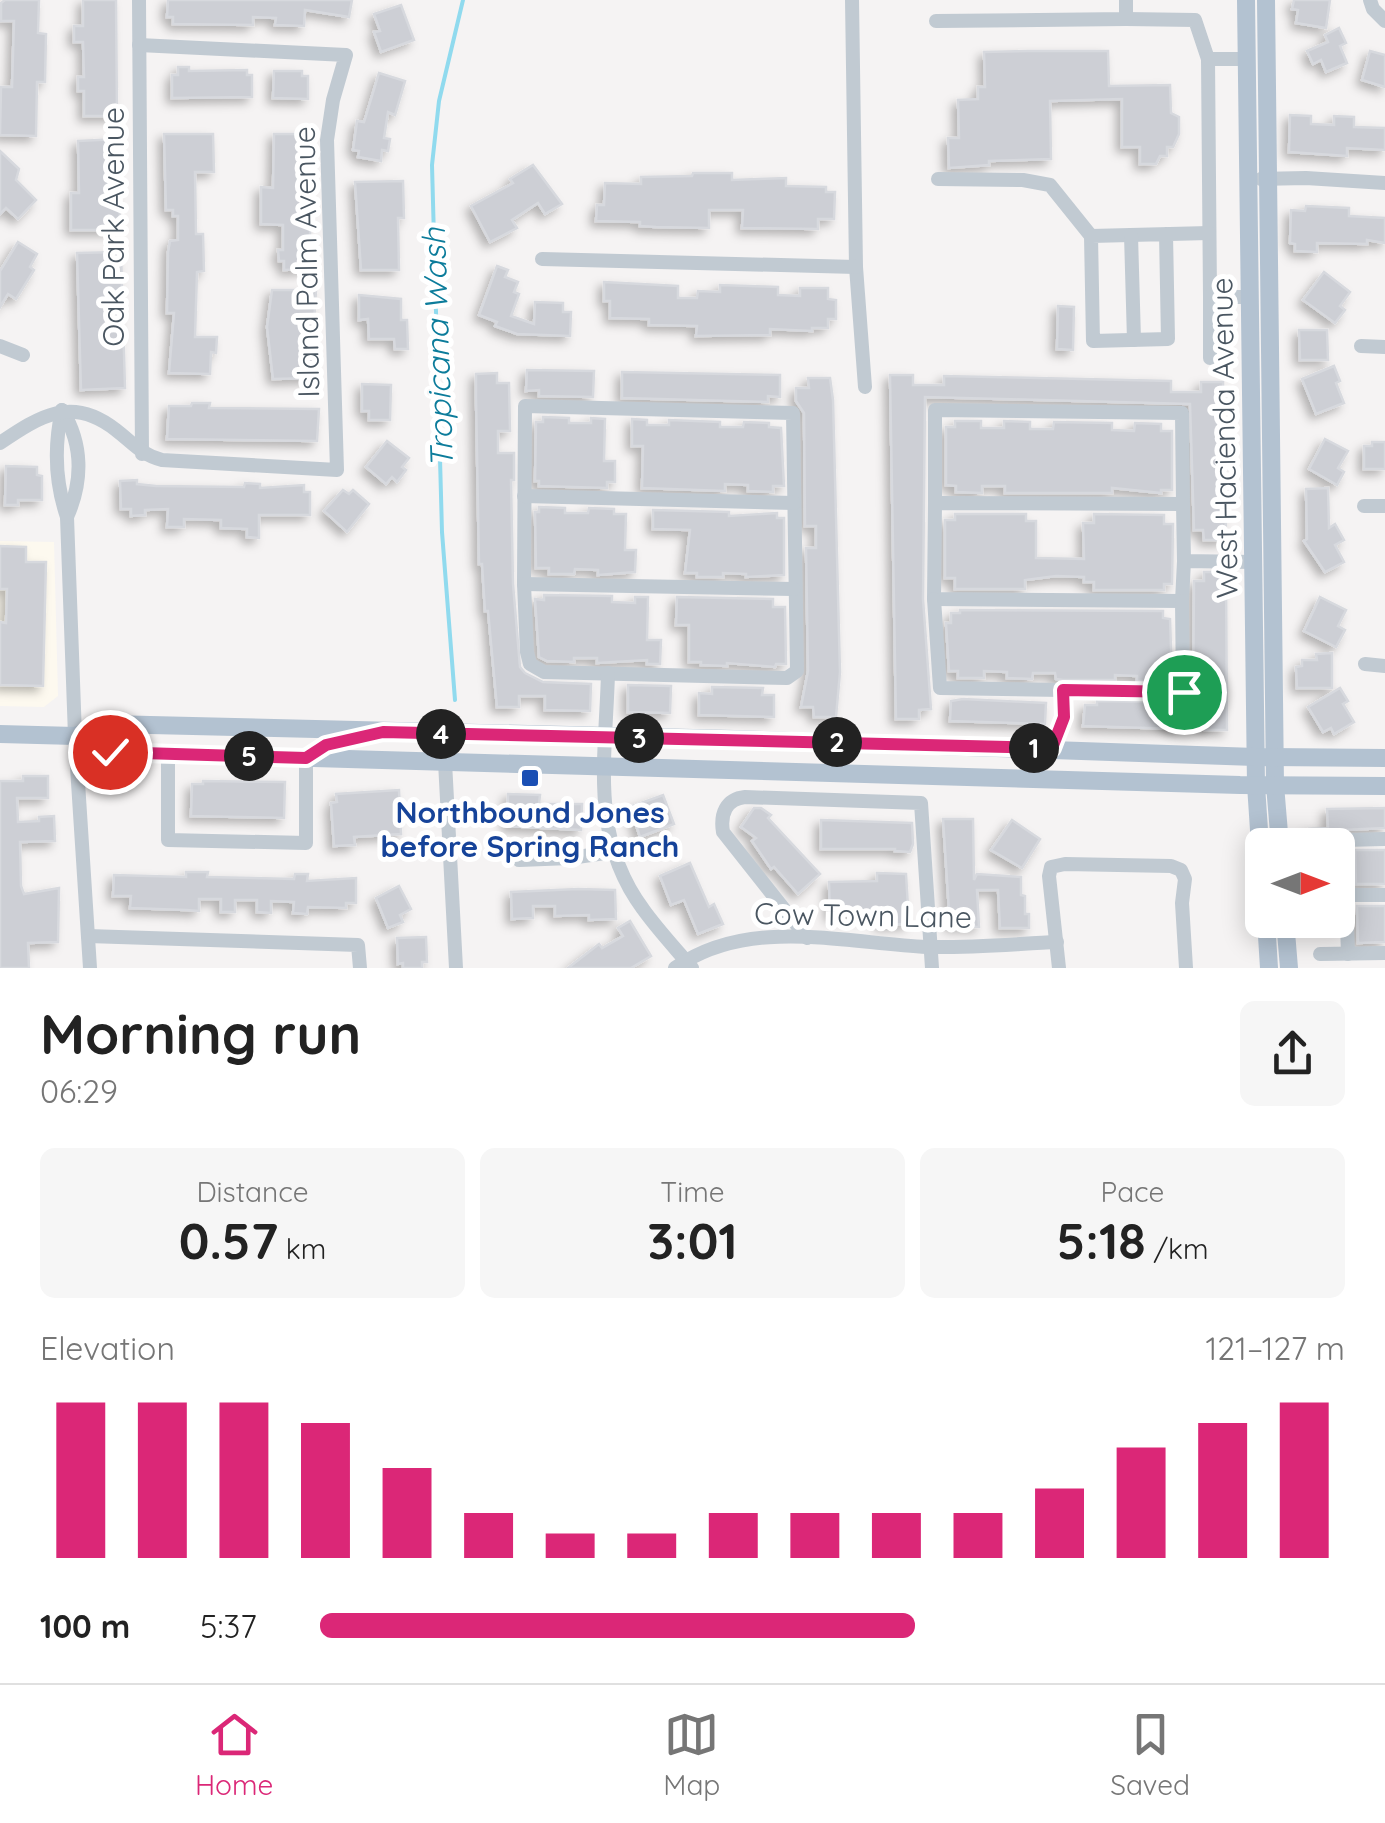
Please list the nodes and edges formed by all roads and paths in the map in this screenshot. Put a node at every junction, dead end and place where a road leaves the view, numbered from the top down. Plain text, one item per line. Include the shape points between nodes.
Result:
1 (138, 0) edge
2 (852, 0) edge
3 (1126, 0) edge
4 (1246, 0) edge
5 (1266, 0) edge
6 (1372, 5) edge
7 (1126, 19) junction
8 (936, 21) dead end
9 (1385, 21) edge
10 (139, 45) junction
11 (1247, 59) junction
12 (1208, 60) junction
13 (938, 179) dead end
14 (1248, 179) junction
15 (1269, 179) junction
16 (1385, 183) edge
17 (1209, 233) junction
18 (1166, 234) junction
19 (1131, 235) junction
20 (1091, 236) junction
21 (542, 259) dead end
22 (856, 267) junction
23 (1270, 296) junction
24 (1210, 297) junction
25 (1250, 297) junction
26 (1134, 340) junction
27 (0, 346) edge
28 (1361, 346) dead end
29 (1385, 347) edge
30 (23, 356) dead end
31 (1210, 358) dead end
32 (865, 387) dead end
33 (62, 410) junction
34 (0, 443) edge
35 (142, 454) junction
36 (58, 466) junction
37 (77, 466) junction
38 (524, 496) junction
39 (794, 502) junction
40 (935, 502) junction
41 (1183, 504) junction
42 (1364, 506) dead end
43 (1385, 506) edge
44 (67, 517) junction
45 (1184, 561) junction
46 (1253, 562) junction
47 (1274, 562) junction
48 (524, 584) junction
49 (794, 589) junction
50 (934, 599) junction
51 (1182, 602) junction
52 (1366, 664) dead end
53 (1385, 666) edge
54 (608, 673) junction
55 (1063, 690) junction
56 (383, 732) junction
57 (0, 734) edge
58 (75, 736) junction
59 (603, 738) junction
60 (1052, 748) junction
61 (168, 753) junction
62 (1256, 757) junction
63 (306, 758) junction
64 (1277, 758) junction
65 (1385, 758) edge
66 (445, 762) junction
67 (602, 766) junction
68 (1256, 786) junction
69 (1276, 786) junction
70 (1385, 786) edge
71 (1259, 828) edge
72 (1279, 828) edge
73 (1385, 839) edge
74 (1355, 840) edge
75 (612, 852) junction
76 (519, 860) dead end
77 (1385, 895) edge
78 (1355, 896) edge
79 (88, 936) junction
80 (807, 938) junction
81 (1268, 938) edge
82 (1286, 938) edge
83 (1347, 938) edge
84 (1057, 942) junction
85 (930, 947) junction
86 (1385, 953) edge
87 (1320, 954) dead end
88 (1348, 954) junction
89 (684, 965) edge
90 (90, 968) edge
91 (360, 968) edge
92 (456, 968) edge
93 (932, 968) edge
94 (1058, 968) edge
95 (1186, 968) edge
96 (1270, 968) edge
97 (1289, 968) edge

1 - 10 street, Oak Park Avenue
2 - 22 street
3 - 7 street
4 - 11 main road, West Hacienda Avenue
5 - 15 main road, West Hacienda Avenue
6 - 9 street
7 - 8 street
7 - 12 street via 1195,20
10 - 35 street, Oak Park Avenue
10 - 35 street, Island Palm Avenue via 346,55 327,140 337,470
11 - 12 street
11 - 14 main road, West Hacienda Avenue
12 - 17 street
13 - 20 street via 1050,184
14 - 15 street
14 - 25 main road, West Hacienda Avenue
15 - 16 street
15 - 23 main road, West Hacienda Avenue
17 - 18 street
17 - 24 street
18 - 19 street
18 - 26 street via 1168,339
19 - 20 street
19 - 26 street
20 - 26 street via 1093,341
21 - 22 street
22 - 32 street
23 - 25 main road
23 - 47 main road, West Hacienda Avenue
24 - 25 street
24 - 31 street
25 - 46 main road, West Hacienda Avenue
27 - 30 street
28 - 29 street
33 - 34 street
33 - 35 street via 92,415
33 - 36 street
33 - 37 street via 77,434
36 - 37 street
36 - 44 street
37 - 44 street via 78,493
38 - 39 street
38 - 39 street via 527,405 787,410 793,413
38 - 48 street
39 - 49 street
40 - 41 street
40 - 41 street via 938,410 1182,413
40 - 50 street
41 - 45 street
42 - 43 street
44 - 58 street
45 - 46 street
45 - 51 street
46 - 47 main road
46 - 62 main road, West Hacienda Avenue
47 - 64 main road, West Hacienda Avenue
48 - 49 street
48 - 54 street via 530,664 544,672
49 - 54 street via 797,671 787,678
50 - 51 street
50 - 55 street via 940,688
51 - 55 street via 1184,692
52 - 53 street
54 - 59 street
55 - 60 street via 1064,717
56 - 58 main road via 108,724
56 - 59 main road
56 - 63 main road via 326,745
57 - 58 main road
58 - 61 main road via 110,752
58 - 79 street
59 - 60 main road
59 - 67 street
60 - 62 main road
61 - 63 main road
61 - 63 street via 168,840 306,843
62 - 64 main road
62 - 68 main road, West Hacienda Avenue
63 - 66 main road
64 - 65 main road
64 - 69 main road, West Hacienda Avenue
66 - 67 main road
66 - 92 street
67 - 68 main road
67 - 75 street
68 - 69 main road
68 - 71 main road, West Hacienda Avenue
69 - 70 main road
69 - 72 main road, West Hacienda Avenue
73 - 74 street
75 - 76 street
75 - 89 street
77 - 78 street
79 - 90 street
79 - 91 street via 358,945
80 - 85 street, Cow Town Lane
80 - 85 street via 723,832 722,814 731,801 921,802
80 - 89 street, Cow Town Lane via 730,940
81 - 96 main road
82 - 97 main road
83 - 88 street
84 - 85 street, Cow Town Lane
84 - 94 street
84 - 95 street via 1050,868 1171,866 1185,879
85 - 93 street
86 - 88 street
87 - 88 street

